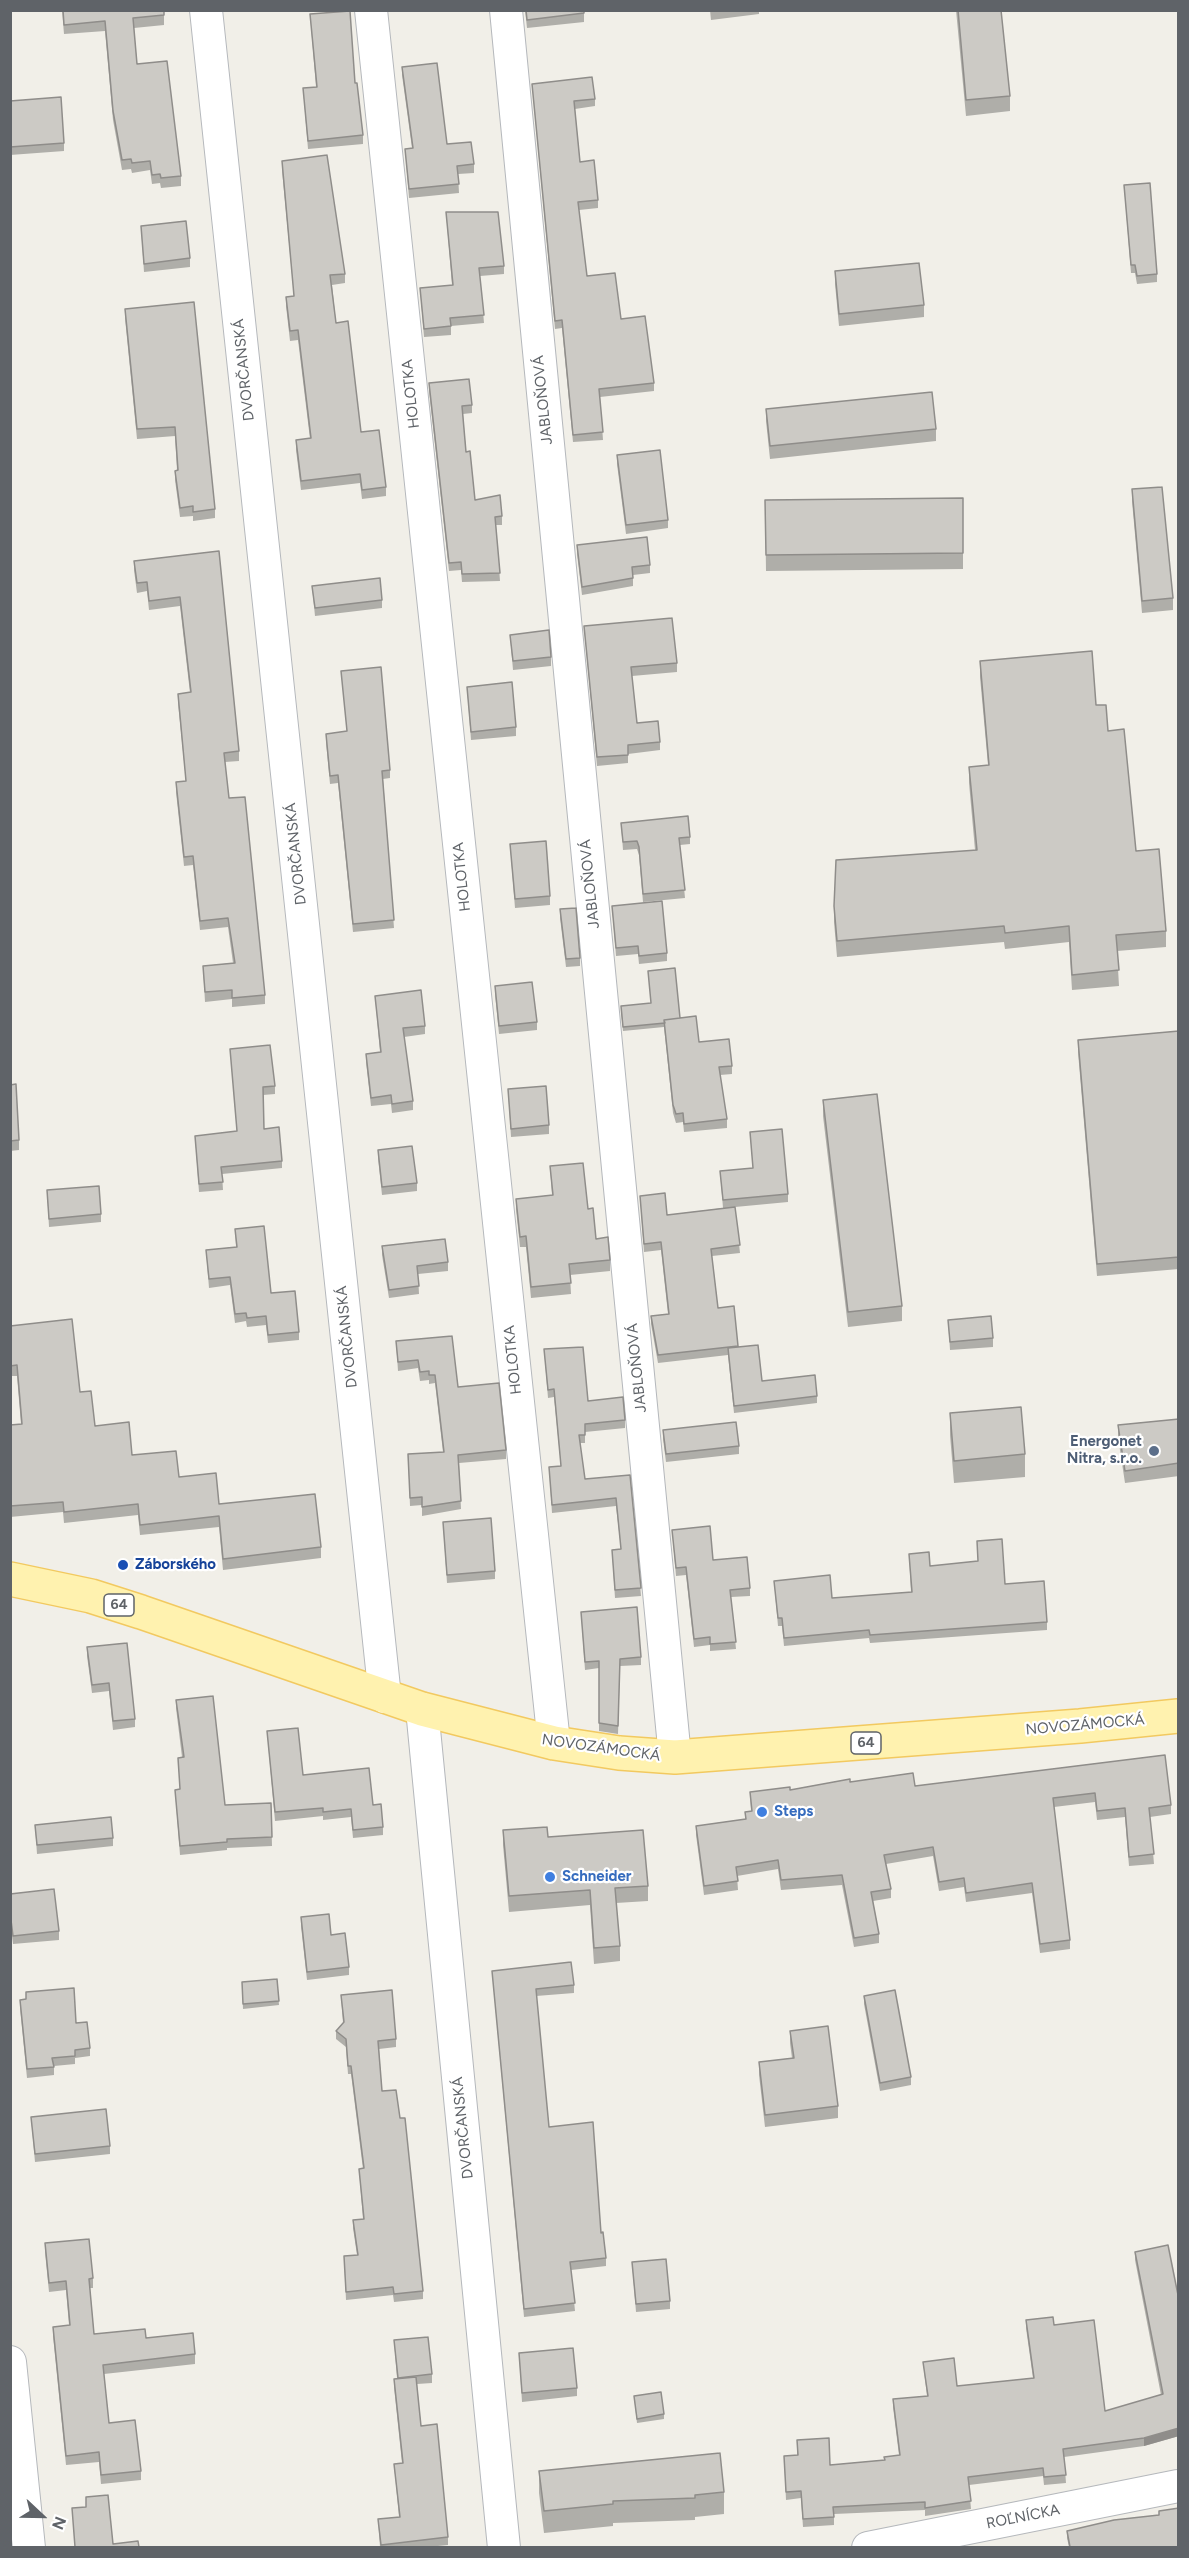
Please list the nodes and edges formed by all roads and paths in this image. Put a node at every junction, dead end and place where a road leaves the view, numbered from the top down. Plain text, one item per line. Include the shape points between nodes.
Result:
1 (206, 10) edge
2 (371, 10) edge
3 (506, 10) edge
4 (10, 1579) edge
5 (384, 1697) junction
6 (422, 1709) junction
7 (1179, 1716) edge
8 (554, 1743) junction
9 (675, 1757) junction
10 (10, 2362) edge
11 (1179, 2486) edge
12 (29, 2547) edge
13 (504, 2547) edge
14 (868, 2547) edge

1 - 5 street, DVORČANSKÁ
2 - 8 street, HOLOTKA
3 - 9 street, JABLOŇOVÁ
4 - 5 main road, NOVOZÁMOCKÁ / 64 via 91,1596
5 - 6 main road, NOVOZÁMOCKÁ / 64
6 - 8 main road, NOVOZÁMOCKÁ / 64
6 - 13 street, DVORČANSKÁ
7 - 9 main road, NOVOZÁMOCKÁ / 64
8 - 9 main road, NOVOZÁMOCKÁ / 64
10 - 12 street
11 - 14 street, ROĽNÍCKA

